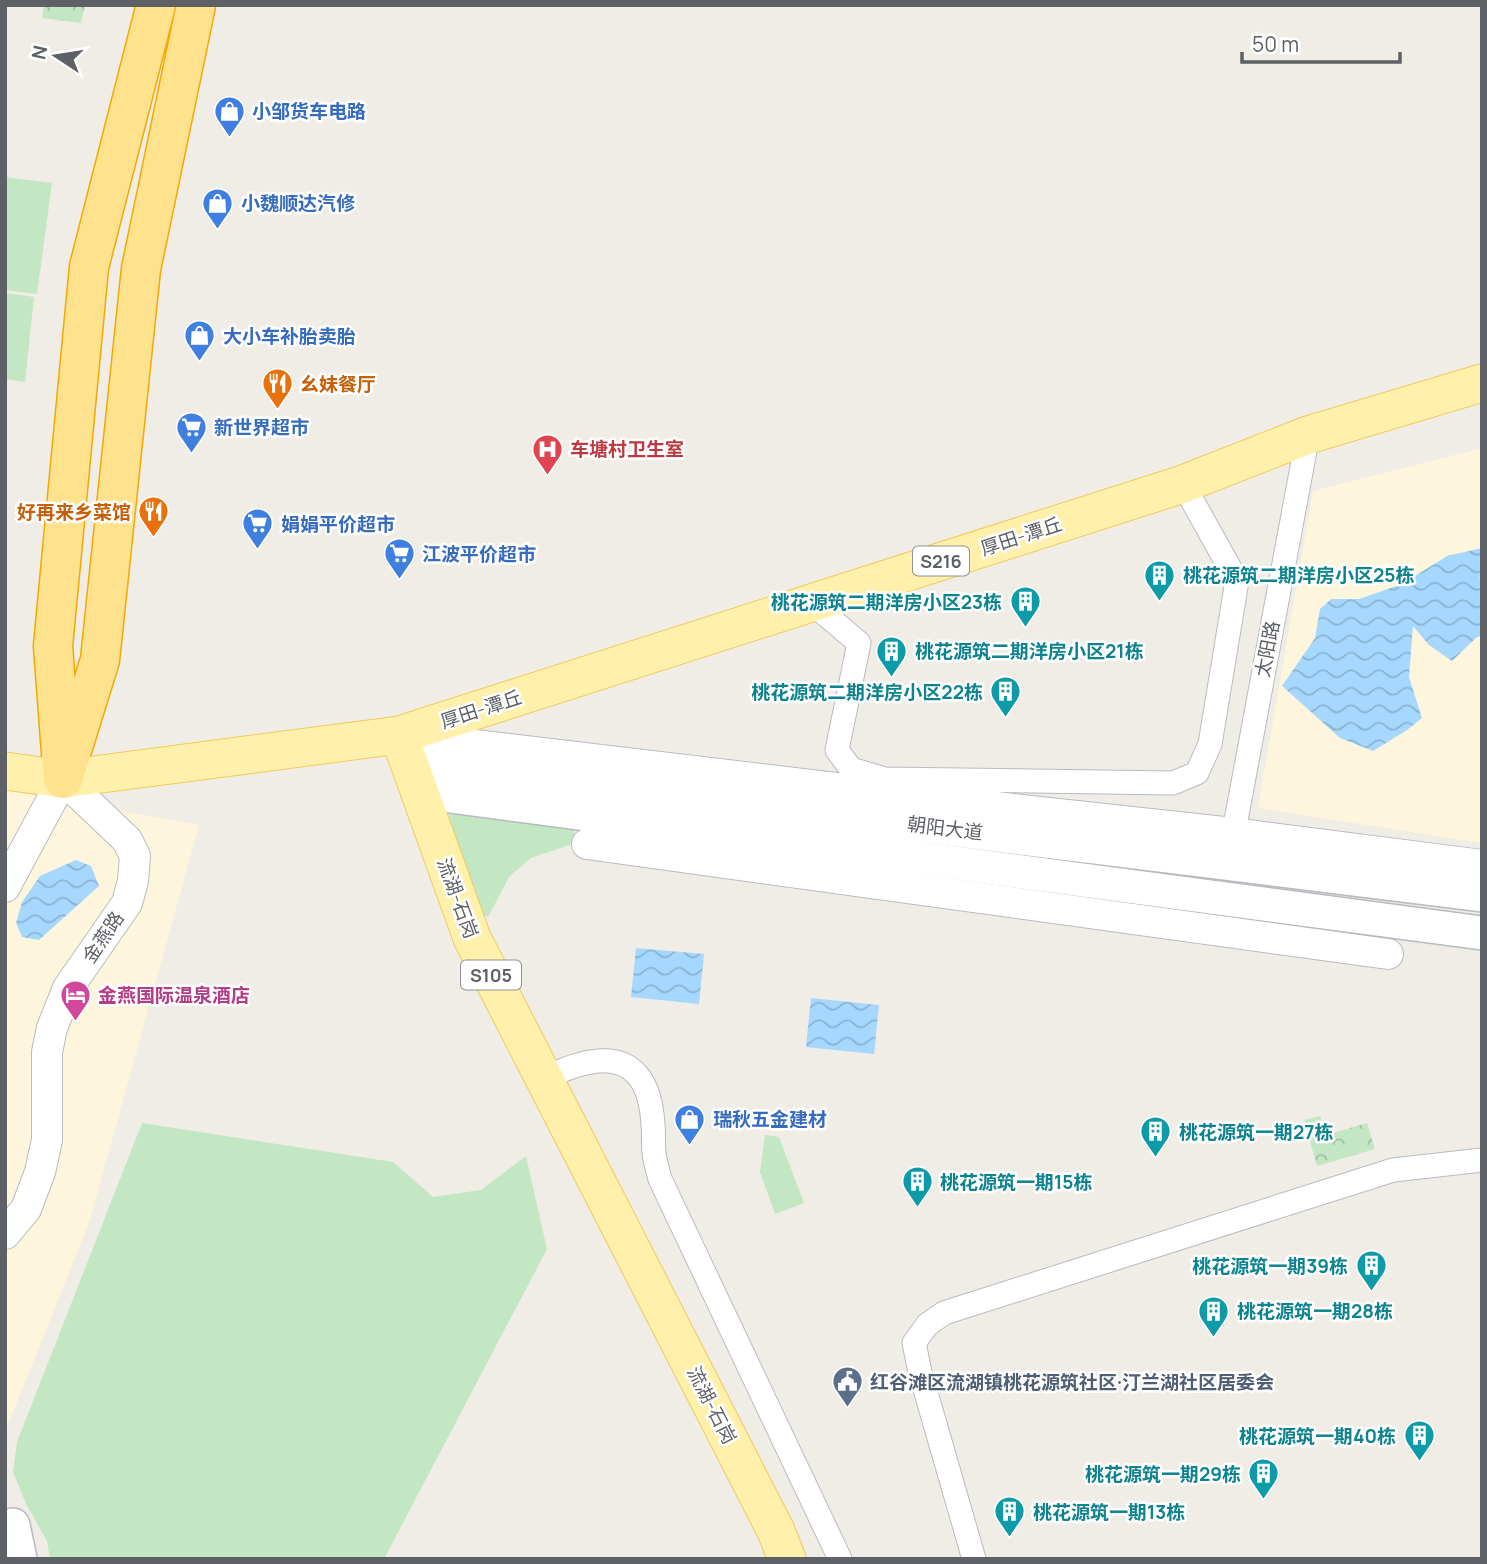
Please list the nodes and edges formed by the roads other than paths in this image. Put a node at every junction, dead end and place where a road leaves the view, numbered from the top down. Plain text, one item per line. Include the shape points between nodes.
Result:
1 (156, 5) edge
2 (196, 5) edge
3 (1482, 383) edge
4 (1308, 435) junction
5 (1183, 484) junction
6 (812, 603) junction
7 (409, 763) junction
8 (5, 771) edge
9 (63, 779) junction
10 (1002, 780) junction
11 (1019, 824) junction
12 (587, 844) dead end
13 (1230, 848) junction
14 (5, 862) edge
15 (1482, 865) edge
16 (5, 887) edge
17 (1482, 895) edge
18 (1482, 933) edge
19 (1388, 954) dead end
20 (544, 1077) junction
21 (1482, 1160) edge
22 (5, 1215) edge
23 (5, 1234) edge
24 (13, 1525) dead end
25 (20, 1559) edge
26 (788, 1559) edge
27 (840, 1559) edge
28 (974, 1559) edge

1 - 9 highway via 89,267 52,646
2 - 9 highway via 141,269 100,660
3 - 4 main road, 厚田-潭丘 / S216
4 - 5 main road, 厚田-潭丘 / S216
4 - 13 street, 太阳路
5 - 6 main road, 厚田-潭丘 / S216
5 - 10 street via 1237,581 1210,744 1197,773 1173,783
6 - 7 main road, 厚田-潭丘 / S216
6 - 10 street via 859,643 837,751 852,769 885,779
7 - 9 main road
7 - 11 main road, 朝阳大道
7 - 18 main road, 朝阳大道
7 - 20 main road, 流湖-石岗 / S105 via 472,938
8 - 9 main road
9 - 14 street
9 - 16 street
9 - 22 street, 金燕路 via 116,847 121,882 68,967 39,1029 31,1065 31,1147
9 - 23 street, 金燕路 via 127,840 135,856 133,881 127,902 68,988 52,1028 47,1052 47,1140 40,1172 26,1209
10 - 11 street
11 - 13 main road, 朝阳大道
12 - 19 street
13 - 15 street
13 - 17 main road, 朝阳大道
20 - 26 main road, 流湖-石岗 / S105
20 - 27 street via 590,1062 615,1061 631,1067 643,1081 650,1096 660,1180
21 - 28 street via 1393,1170 944,1313 926,1325 914,1343
24 - 25 main road

